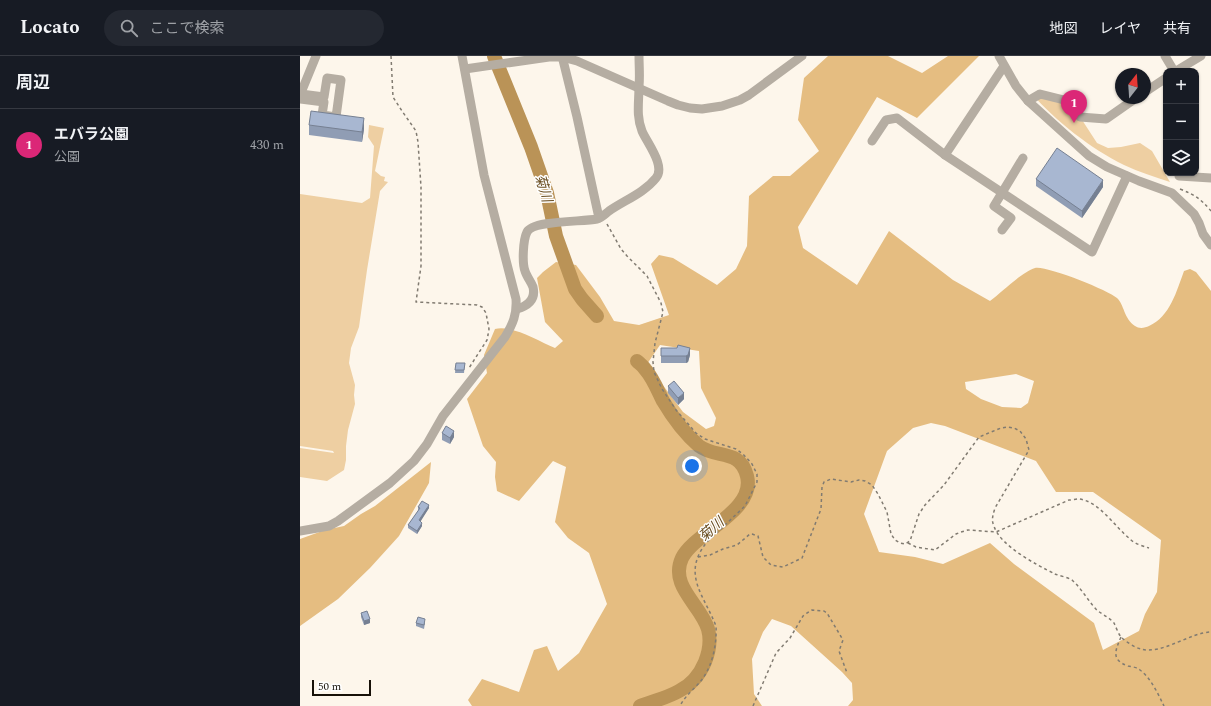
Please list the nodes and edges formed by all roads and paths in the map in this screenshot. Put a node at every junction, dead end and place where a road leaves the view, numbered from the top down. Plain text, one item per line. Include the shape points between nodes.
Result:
1 (316, 56) edge
2 (391, 56) edge
3 (462, 56) edge
4 (562, 56) edge
5 (639, 56) edge
6 (802, 56) edge
7 (999, 56) edge
8 (1165, 56) edge
9 (1202, 56) edge
10 (1004, 66) junction
11 (1173, 68) edge
12 (1180, 68) edge
13 (465, 69) junction
14 (1163, 80) edge
15 (640, 88) junction
16 (1151, 88) edge
17 (300, 96) edge
18 (1028, 101) junction
19 (1127, 104) edge
20 (872, 140) dead end
21 (945, 155) junction
22 (1023, 158) dead end
23 (1127, 176) junction
24 (1178, 176) edge
25 (1195, 176) edge
26 (1211, 178) edge
27 (1002, 192) junction
28 (1172, 193) junction
29 (1211, 211) edge
30 (601, 217) junction
31 (1002, 230) dead end
32 (1211, 245) edge
33 (517, 309) junction
34 (469, 368) dead end
35 (300, 531) edge
36 (996, 532) junction
37 (908, 543) junction
38 (1150, 548) dead end
39 (698, 557) junction
40 (1211, 632) edge
41 (1121, 637) junction
42 (847, 673) dead end
43 (680, 706) edge
44 (752, 706) edge
45 (1164, 706) edge

1 - 17 street
2 - 34 path via 393,97 416,130 418,142 421,266 416,302 477,305 484,309 489,329 487,340
3 - 13 street
4 - 13 street
4 - 15 street
4 - 30 street
5 - 15 street
6 - 15 street via 748,95 722,106 690,108
7 - 10 street
8 - 11 street
9 - 12 street
10 - 18 street
10 - 21 street
13 - 33 street via 484,175
14 - 16 street
15 - 30 street via 638,117 642,131 660,165 659,172 657,178 644,189
17 - 17 street via 324,97 327,78 341,80 336,117 322,115 324,102
18 - 19 street via 1040,94 1072,102 1080,117 1106,119
18 - 23 street via 1089,156
20 - 21 street via 886,120 897,118
21 - 27 street
22 - 27 street
23 - 27 street via 1092,252
23 - 28 street
24 - 28 street
25 - 26 street
27 - 31 street via 994,206 1010,218
28 - 29 path via 1178,188 1193,194
28 - 32 street via 1194,214
30 - 33 street via 553,223 528,231 524,263 534,292 529,303
30 - 39 path via 621,249 647,276 661,303 663,312 653,362 654,372 662,389 696,433 705,439 736,449 752,464 757,474 757,482 746,506 707,542
33 - 35 street via 505,337 443,416 414,461 390,483 338,521 329,526
36 - 37 path via 960,532 935,550
36 - 37 path via 992,517 995,508 1029,450 1020,431 1008,427 979,437 944,485 925,505
36 - 38 path via 1069,500 1079,499 1102,511 1130,539
36 - 41 path via 1031,562 1071,579 1094,608 1109,618
37 - 39 path via 895,540 887,512 872,485 859,480 851,482 831,479 824,482 821,509 802,558 783,567 771,564 763,557 758,536 752,534 737,545
39 - 43 path via 695,579 716,626 717,634 706,673
40 - 41 path via 1146,650
41 - 45 path via 1115,650 1117,658 1122,663 1140,670
42 - 44 path via 839,651 843,640 840,634 827,613 812,610 803,616 790,638 776,653

